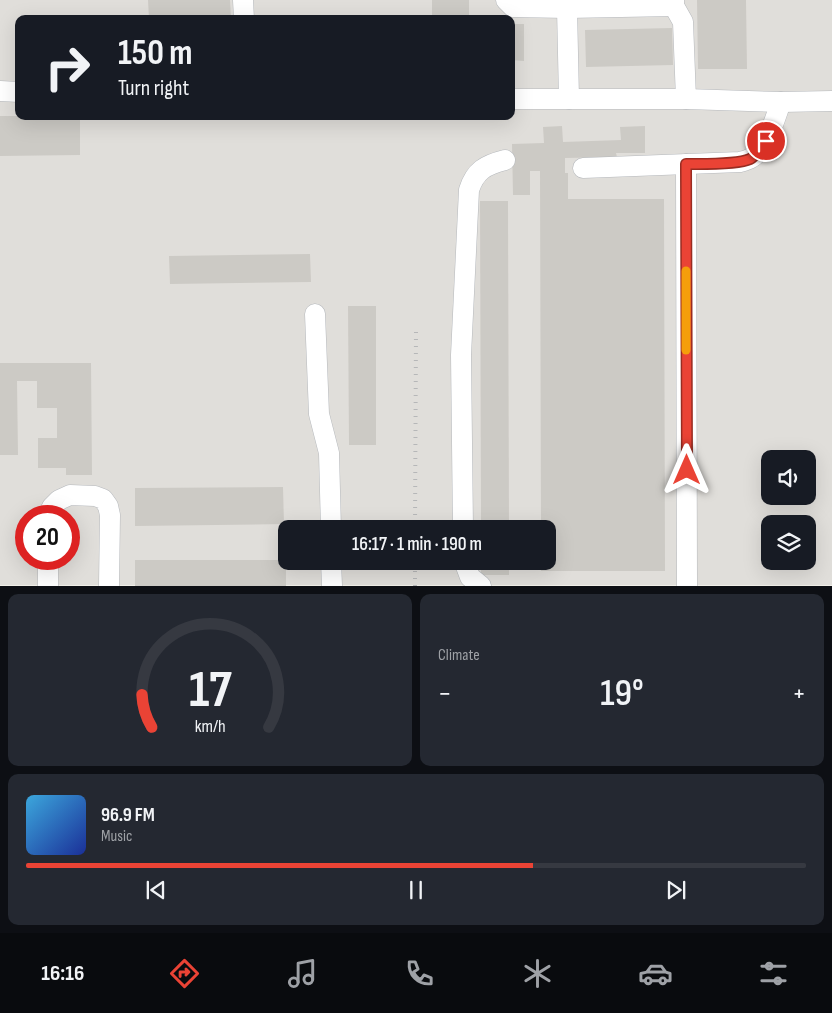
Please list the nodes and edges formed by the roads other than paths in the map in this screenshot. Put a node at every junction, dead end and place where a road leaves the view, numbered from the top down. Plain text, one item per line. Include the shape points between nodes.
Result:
1 (243, 0) edge
2 (506, 0) edge
3 (674, 3) edge
4 (544, 4) edge
5 (619, 4) edge
6 (566, 8) junction
7 (244, 15) edge
8 (0, 91) edge
9 (15, 92) edge
10 (515, 99) edge
11 (569, 99) junction
12 (686, 99) junction
13 (832, 101) edge
14 (781, 102) junction
15 (505, 160) dead end
16 (686, 164) junction
17 (583, 168) dead end
18 (315, 314) dead end
19 (53, 505) edge
20 (330, 520) edge
21 (463, 520) edge
22 (48, 570) edge
23 (331, 570) edge
24 (468, 570) edge
25 (48, 586) edge
26 (109, 586) edge
27 (332, 586) edge
28 (481, 586) edge
29 (687, 586) edge

1 - 7 lane
2 - 4 lane via 513,7
3 - 5 lane
3 - 12 lane via 683,22
4 - 6 lane
5 - 6 lane
6 - 11 lane
8 - 9 lane
10 - 11 lane
11 - 12 lane
12 - 14 lane
13 - 14 lane
14 - 16 lane via 766,141 750,159
15 - 21 lane via 480,170 472,179 469,190 461,355
16 - 17 lane
16 - 29 lane
18 - 20 lane via 319,414 329,453
19 - 26 lane via 70,495 95,496 108,506
22 - 25 lane
23 - 27 lane
24 - 28 lane

